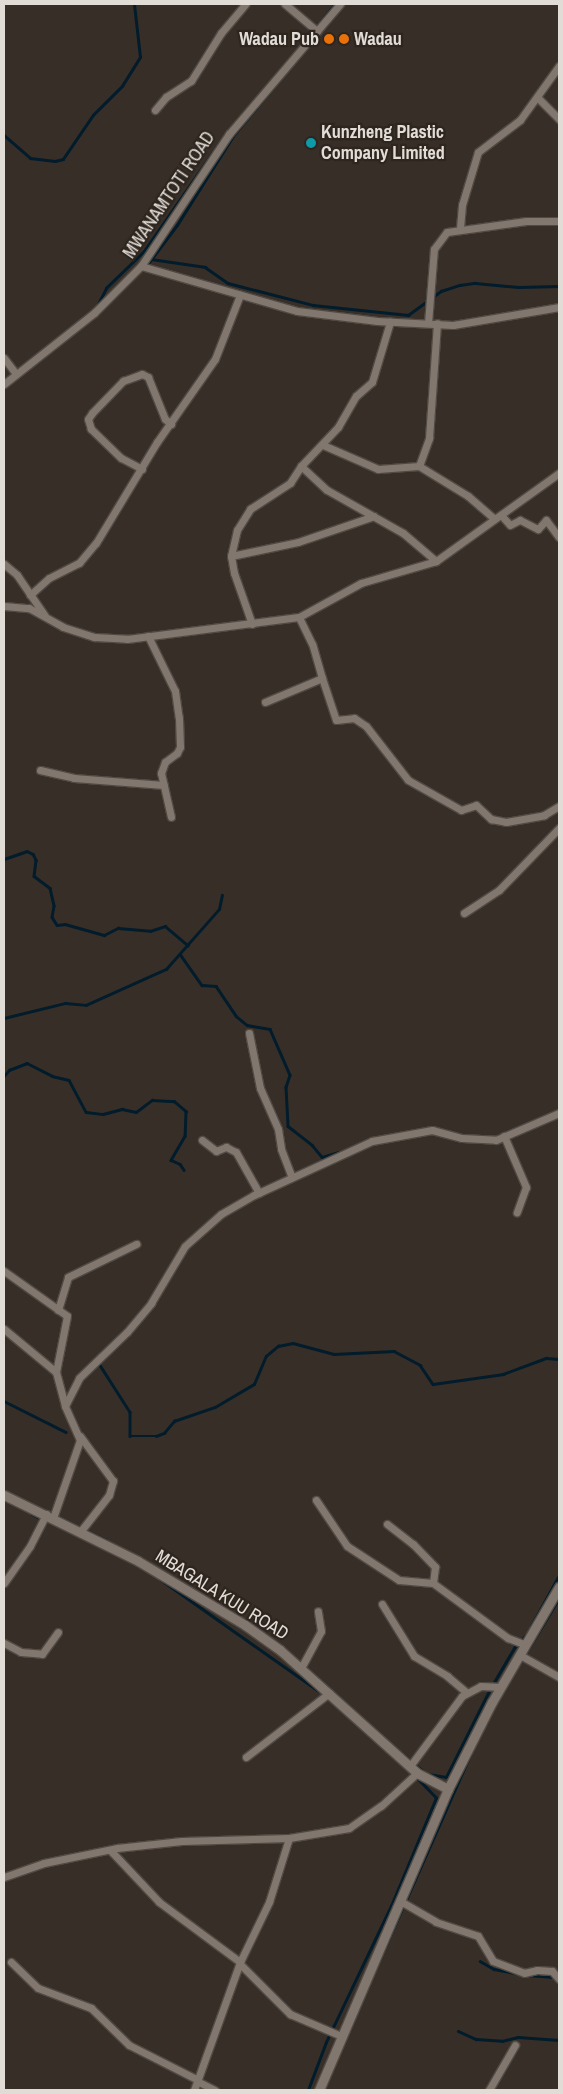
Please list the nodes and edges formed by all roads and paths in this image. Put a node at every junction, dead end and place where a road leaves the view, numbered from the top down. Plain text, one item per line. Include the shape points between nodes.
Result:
1 (246, 4) edge
2 (285, 4) edge
3 (340, 4) edge
4 (317, 31) junction
5 (559, 66) edge
6 (538, 98) junction
7 (155, 110) dead end
8 (559, 119) edge
9 (559, 222) edge
10 (460, 228) junction
11 (141, 266) junction
12 (240, 295) junction
13 (559, 307) edge
14 (390, 322) junction
15 (428, 323) junction
16 (437, 323) junction
17 (4, 358) edge
18 (16, 374) junction
19 (4, 384) edge
20 (171, 424) junction
21 (323, 446) junction
22 (302, 466) junction
23 (419, 466) junction
24 (142, 469) junction
25 (559, 472) edge
26 (374, 516) junction
27 (498, 517) junction
28 (559, 537) edge
29 (231, 556) junction
30 (436, 561) junction
31 (4, 564) edge
32 (30, 595) junction
33 (4, 606) edge
34 (299, 617) junction
35 (46, 618) junction
36 (252, 624) junction
37 (148, 636) junction
38 (322, 678) junction
39 (265, 702) dead end
40 (40, 770) dead end
41 (164, 785) junction
42 (559, 806) edge
43 (171, 817) dead end
44 (559, 828) edge
45 (464, 913) dead end
46 (249, 1033) dead end
47 (559, 1113) edge
48 (504, 1136) junction
49 (202, 1140) dead end
50 (292, 1177) junction
51 (259, 1193) junction
52 (517, 1212) dead end
53 (136, 1244) dead end
54 (4, 1271) edge
55 (58, 1310) junction
56 (4, 1329) edge
57 (56, 1372) junction
58 (65, 1406) junction
59 (80, 1436) junction
60 (4, 1495) edge
61 (316, 1500) dead end
62 (49, 1516) junction
63 (387, 1524) dead end
64 (80, 1532) junction
65 (4, 1583) edge
66 (433, 1583) junction
67 (559, 1587) edge
68 (382, 1604) dead end
69 (318, 1611) dead end
70 (58, 1632) dead end
71 (4, 1644) edge
72 (526, 1645) junction
73 (520, 1655) junction
74 (301, 1668) junction
75 (559, 1678) edge
76 (500, 1687) junction
77 (329, 1693) junction
78 (467, 1693) junction
79 (246, 1757) dead end
80 (410, 1766) junction
81 (418, 1773) junction
82 (448, 1789) junction
83 (289, 1838) junction
84 (111, 1850) junction
85 (4, 1877) edge
86 (402, 1902) junction
87 (11, 1962) dead end
88 (240, 1963) junction
89 (559, 1979) edge
90 (341, 2036) junction
91 (515, 2045) dead end
92 (196, 2080) junction
93 (194, 2090) edge
94 (214, 2090) edge
95 (320, 2090) edge
96 (489, 2090) edge

1 - 7 street via 221,32 191,81 166,97
2 - 4 street
3 - 4 street, MWANAMTOTI ROAD
4 - 11 street, MWANAMTOTI ROAD via 230,134
5 - 6 street
6 - 8 street
6 - 10 street via 520,120 478,152 462,205
9 - 10 street via 541,219
10 - 15 street via 447,232 434,249
11 - 12 street
11 - 18 street, MWANAMTOTI ROAD via 94,313
12 - 14 street via 296,311
12 - 20 street via 215,359
13 - 16 street via 539,308 481,322
14 - 15 street
14 - 21 street via 372,382 356,396
15 - 16 street
16 - 23 street via 429,438
17 - 18 street
18 - 19 street, MWANAMTOTI ROAD
20 - 24 street
20 - 24 street via 165,420 148,377 142,374 123,381 88,419 91,429 121,458
21 - 22 street
21 - 23 street via 378,469
22 - 26 street via 327,490
22 - 29 street via 290,483 250,509 237,530
23 - 27 street
24 - 32 street via 88,553 78,563 49,578
25 - 27 street
26 - 29 street via 298,542
26 - 30 street via 403,533
27 - 28 street via 510,525 520,520 538,529 546,520
27 - 30 street
29 - 36 street
30 - 34 street via 361,584
31 - 32 street via 17,575
32 - 35 street
33 - 35 street via 29,608
34 - 36 street
34 - 38 street via 312,644
35 - 37 street via 94,637
36 - 37 street
37 - 41 street via 175,691 179,718 180,747 162,767
38 - 39 street
38 - 42 street via 336,720 354,718 366,726 408,780 462,810 476,805 491,819 506,822 544,815
40 - 41 street via 74,778
41 - 43 street
44 - 45 street via 499,890
46 - 50 street via 260,1088 278,1129 281,1150
47 - 48 street
48 - 50 street via 485,1140 432,1130 409,1132 372,1141
48 - 52 street via 526,1187
49 - 51 street via 216,1151 226,1147 236,1152
50 - 51 street
51 - 58 street via 221,1214 186,1246 151,1303 127,1332 89,1365
53 - 55 street via 68,1277
54 - 55 street
55 - 57 street via 67,1320
56 - 57 street
57 - 58 street
58 - 59 street
59 - 62 street
59 - 64 street via 114,1480 109,1495
60 - 62 street, MBAGALA KUU ROAD
61 - 66 street via 347,1546 399,1580
62 - 64 street, MBAGALA KUU ROAD
62 - 65 street
63 - 66 street via 435,1567
64 - 74 street, MBAGALA KUU ROAD via 213,1605
66 - 72 street via 508,1638
67 - 72 street
68 - 78 street via 414,1656
69 - 74 street via 321,1632
70 - 71 street via 42,1654 21,1652
72 - 73 street
73 - 75 street
73 - 76 street
74 - 77 street, MBAGALA KUU ROAD
76 - 78 street via 481,1686
76 - 82 street
77 - 79 street
77 - 80 street, MBAGALA KUU ROAD
78 - 80 street
80 - 81 street, MBAGALA KUU ROAD
81 - 82 street, MBAGALA KUU ROAD
81 - 83 street via 356,1825
82 - 86 street
83 - 84 street via 182,1841
83 - 88 street via 270,1902
84 - 85 street via 44,1863
84 - 88 street via 158,1902
86 - 89 street via 436,1922 478,1936 493,1961 524,1973 538,1969 552,1971
86 - 90 street
87 - 92 street via 38,1988 91,2008 129,2045
88 - 90 street via 290,2014
88 - 92 street
90 - 95 street
91 - 96 street
92 - 93 street
92 - 94 street

